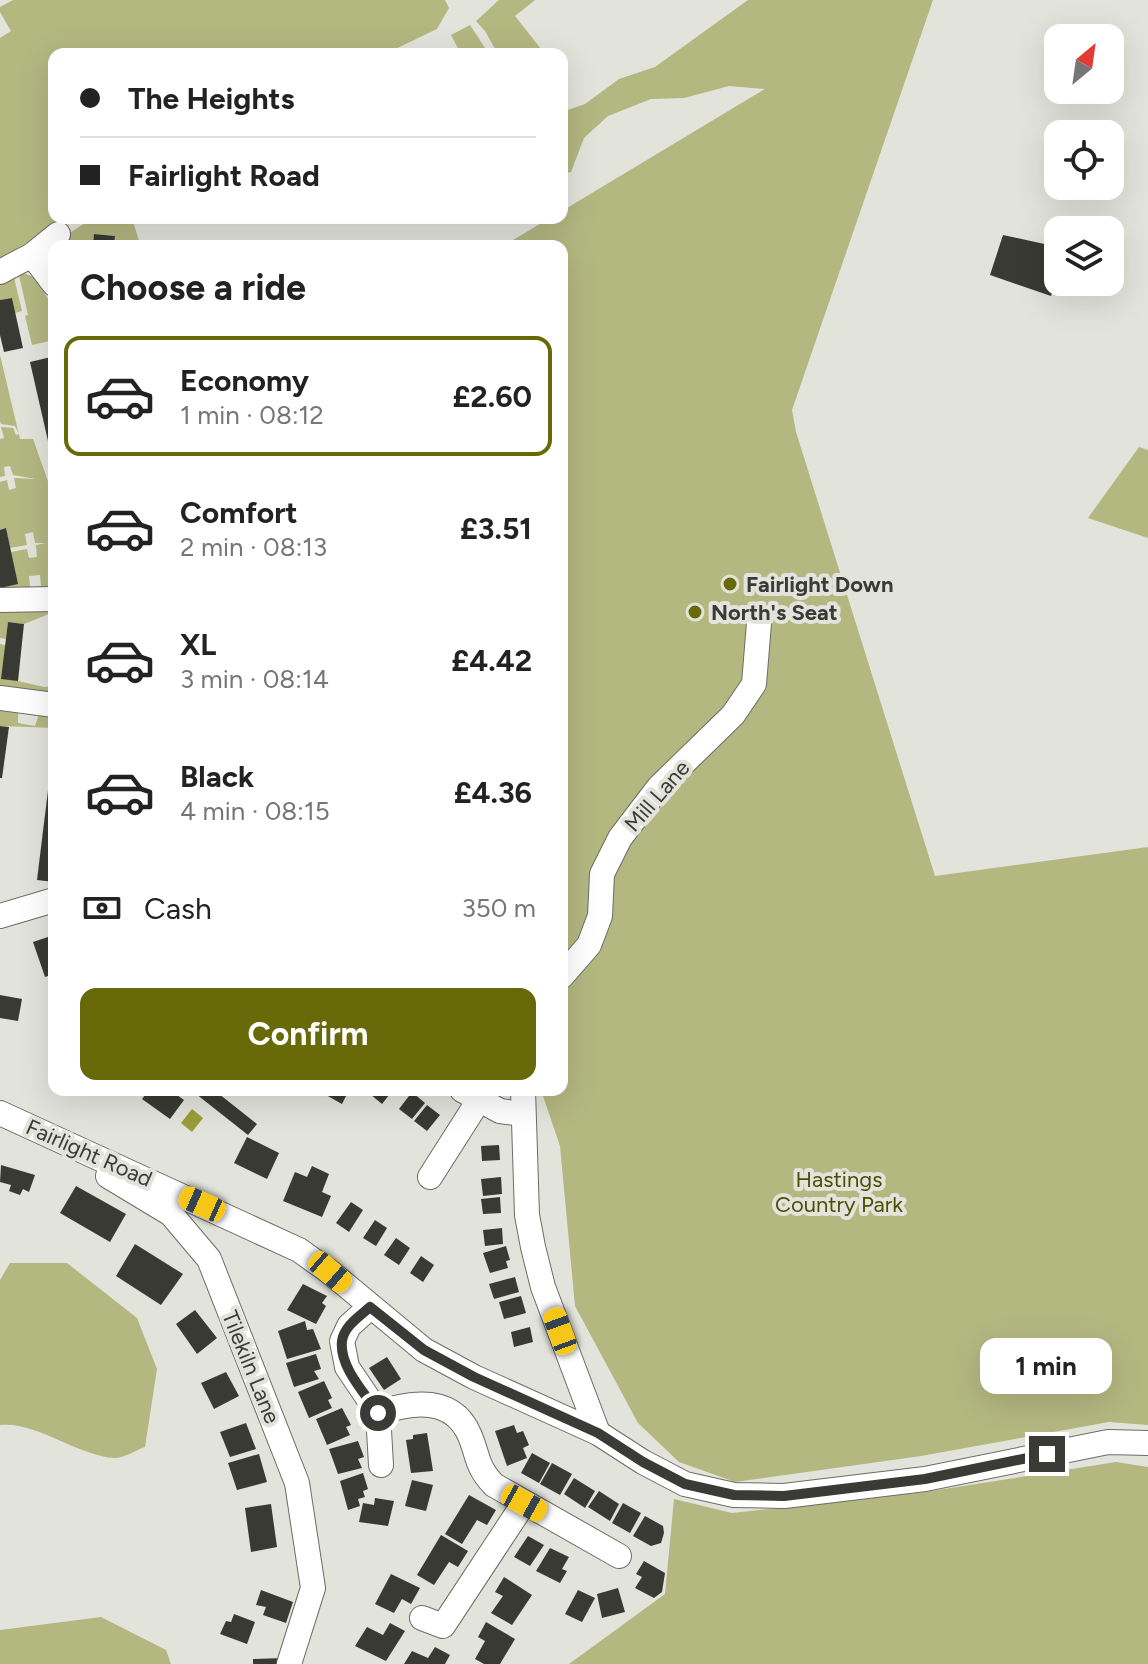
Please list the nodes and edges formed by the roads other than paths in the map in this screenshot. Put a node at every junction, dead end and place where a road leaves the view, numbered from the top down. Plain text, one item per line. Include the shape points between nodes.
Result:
1 (58, 234) dead end
2 (51, 240) edge
3 (48, 242) edge
4 (32, 255) junction
5 (0, 272) edge
6 (48, 276) edge
7 (48, 599) edge
8 (0, 600) edge
9 (759, 623) dead end
10 (0, 698) edge
11 (48, 704) edge
12 (48, 902) edge
13 (0, 916) edge
14 (568, 969) edge
15 (470, 1096) edge
16 (472, 1096) edge
17 (523, 1102) edge
18 (0, 1113) edge
19 (58, 1139) junction
20 (430, 1177) dead end
21 (370, 1307) junction
22 (378, 1413) junction
23 (598, 1433) junction
24 (1148, 1443) edge
25 (381, 1465) dead end
26 (524, 1503) junction
27 (619, 1556) dead end
28 (442, 1627) dead end
29 (289, 1664) edge

1 - 2 street
3 - 4 street
4 - 5 street
4 - 6 street
7 - 8 street
9 - 14 street, Mill Lane via 754,684 733,715 659,787 620,838 602,874 600,916 589,945
10 - 11 street
12 - 13 street
15 - 20 street
16 - 17 street via 500,1111
17 - 23 street via 533,1247
18 - 19 street, Fairlight Road
19 - 21 street, Fairlight Road via 299,1250
19 - 29 street, Tilekiln Lane via 171,1214 209,1259 297,1483 313,1588
21 - 22 street via 349,1326 342,1341 347,1367
21 - 23 street, Fairlight Road via 424,1350
22 - 25 street
22 - 26 street via 427,1403 453,1414 468,1432 481,1471
23 - 24 street, Fairlight Road via 685,1484 734,1495 784,1496 894,1483 1108,1442
26 - 27 street
26 - 28 street

